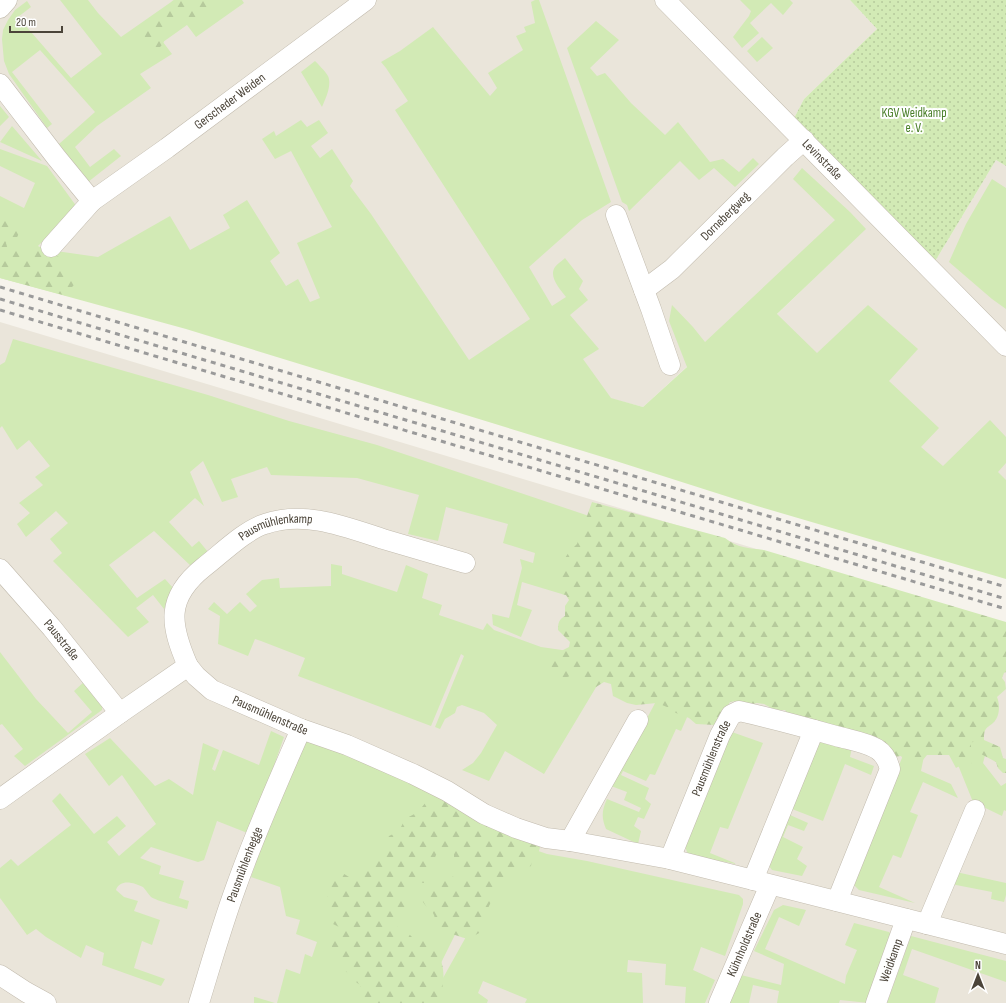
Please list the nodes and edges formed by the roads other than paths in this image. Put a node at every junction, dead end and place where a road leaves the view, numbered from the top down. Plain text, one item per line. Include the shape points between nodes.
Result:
1 (7, 0) edge
2 (366, 0) edge
3 (665, 0) edge
4 (0, 8) edge
5 (0, 84) edge
6 (804, 140) junction
7 (92, 201) junction
8 (616, 215) dead end
9 (51, 247) dead end
10 (644, 290) junction
11 (980, 318) junction
12 (1006, 335) edge
13 (1006, 346) edge
14 (670, 365) dead end
15 (465, 563) dead end
16 (0, 569) edge
17 (188, 666) junction
18 (120, 713) junction
19 (638, 720) dead end
20 (300, 729) junction
21 (814, 730) junction
22 (0, 799) edge
23 (975, 810) dead end
24 (570, 841) junction
25 (670, 859) junction
26 (762, 882) junction
27 (837, 902) junction
28 (906, 919) junction
29 (927, 924) junction
30 (1006, 944) edge
31 (0, 975) edge
32 (46, 1003) edge
33 (199, 1003) edge
34 (719, 1003) edge
35 (876, 1003) edge

1 - 4 street
2 - 7 street, Gerscheder Weiden
3 - 6 street, Levinstraße
5 - 7 street
6 - 10 street, Dornebergweg via 672,269
6 - 11 street, Levinstraße
7 - 9 street, Gerscheder Weiden
8 - 10 street
10 - 14 street
11 - 12 street, Levinstraße
11 - 13 street, Levinstraße
15 - 17 street, Pausmühlenkamp via 329,523 294,519 264,524 245,535 184,586 175,605 173,622
16 - 18 street, Pausstraße via 52,628
17 - 18 street
17 - 20 street, Pausmühlenstraße via 212,690
18 - 22 street
19 - 24 street
20 - 24 street, Pausmühlenstraße via 347,745 413,774 484,814 516,828 546,838
20 - 33 street, Pausmühlenhegge via 243,867
21 - 25 street, Pausmühlenstraße via 739,712 731,715
21 - 26 street
21 - 27 street, Pausmühlenstraße via 877,749 884,754 890,769
23 - 29 street
24 - 25 street, Pausmühlenstraße
25 - 26 street, Pausmühlenstraße
26 - 27 street, Pausmühlenstraße
26 - 34 street, Kühnholdstraße
27 - 28 street, Pausmühlenstraße
28 - 29 street, Pausmühlenstraße
28 - 35 street, Weidkamp
29 - 30 street, Pausmühlenstraße
31 - 32 street

